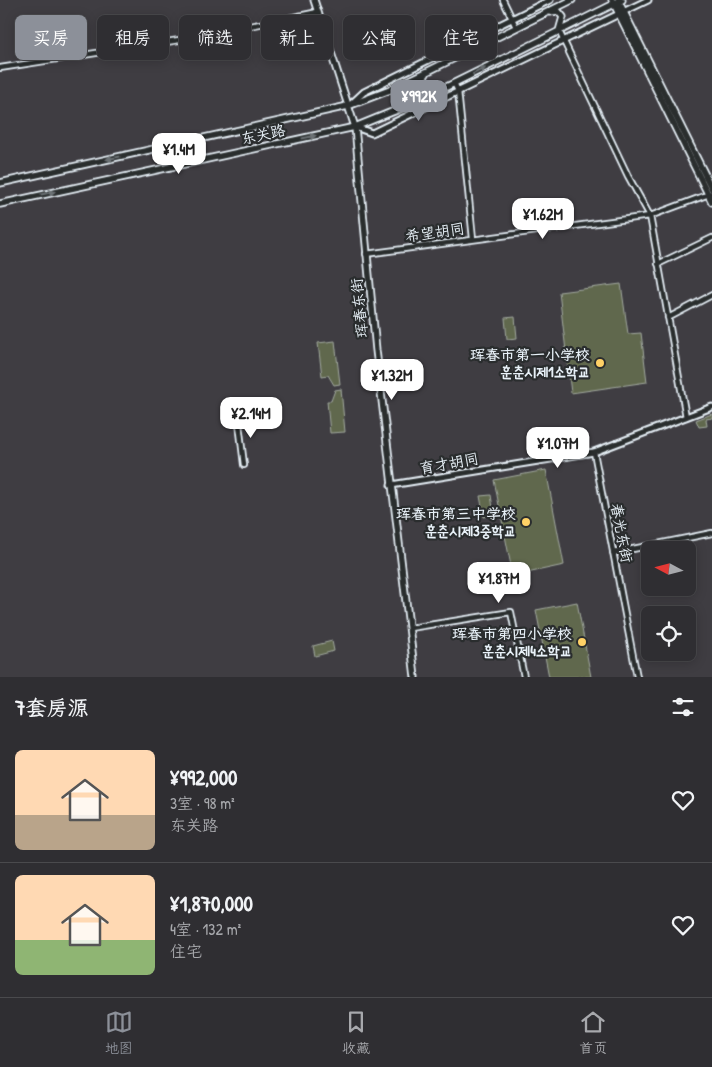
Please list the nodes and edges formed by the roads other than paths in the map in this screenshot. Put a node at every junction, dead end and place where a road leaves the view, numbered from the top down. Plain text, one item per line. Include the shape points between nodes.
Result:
1 (314, 0) edge
2 (503, 0) edge
3 (550, 0) edge
4 (572, 0) edge
5 (648, 0) edge
6 (617, 1) edge
7 (318, 12) junction
8 (622, 13) junction
9 (543, 14) junction
10 (512, 19) junction
11 (516, 27) junction
12 (559, 31) junction
13 (563, 41) junction
14 (0, 68) edge
15 (431, 69) junction
16 (454, 83) junction
17 (438, 90) junction
18 (458, 92) junction
19 (348, 106) junction
20 (354, 127) junction
21 (0, 183) edge
22 (711, 192) edge
23 (712, 202) edge
24 (0, 204) edge
25 (650, 216) junction
26 (712, 238) edge
27 (473, 239) junction
28 (366, 254) junction
29 (658, 264) junction
30 (712, 295) edge
31 (668, 318) junction
32 (712, 407) edge
33 (238, 415) dead end
34 (686, 417) junction
35 (594, 452) junction
36 (244, 464) dead end
37 (392, 485) junction
38 (712, 533) edge
39 (613, 553) junction
40 (410, 628) junction
41 (415, 677) edge
42 (524, 677) edge
43 (637, 677) edge

1 - 7 main road, 珲春东街
2 - 10 street
3 - 10 street, 东关路
4 - 9 main road, 东关路
5 - 8 street, 东关路
6 - 8 main road
6 - 12 main road, 东关路
7 - 14 street via 192,38
7 - 19 main road, 珲春东街
8 - 13 street, 东关路
8 - 22 main road
9 - 11 main road, 东关路
9 - 12 main road via 560,13 563,20
10 - 11 street
10 - 19 street, 东关路 via 364,92
11 - 15 main road, 东关路
12 - 13 street
16 -> 12 main road, 东关路
13 - 18 street, 东关路
13 - 25 street
15 - 17 main road via 420,80 420,88 426,93
15 - 19 main road, 东关路
16 - 17 main road, 东关路
16 - 18 street
17 - 20 main road, 东关路
18 - 20 street, 东关路 via 372,133
18 - 27 street
19 - 20 main road, 珲春东街
19 -> 21 main road, 东关路
24 -> 20 main road, 东关路
20 - 28 main road, 珲春东街
22 - 23 main road
22 - 25 street, 希望胡同
25 - 27 street, 希望胡同
25 - 29 street
26 - 29 street
27 - 28 street, 希望胡同
28 - 37 main road, 珲春东街
29 - 31 street
30 - 31 street
31 - 34 street
32 - 34 street, 育才胡同
33 - 36 street
34 - 35 street, 育才胡同
35 - 37 street, 育才胡同
35 - 39 street, 春光东街
37 - 40 main road, 珲春东街
38 - 39 street
39 - 43 street, 春光东街
40 - 41 main road, 珲春东街
40 - 42 street via 511,612

